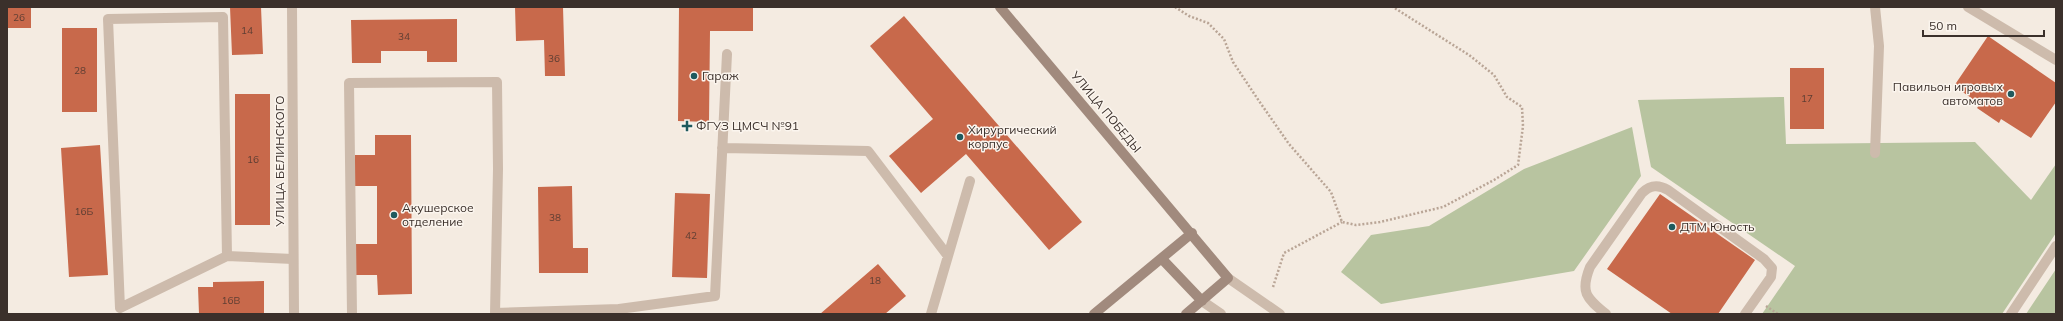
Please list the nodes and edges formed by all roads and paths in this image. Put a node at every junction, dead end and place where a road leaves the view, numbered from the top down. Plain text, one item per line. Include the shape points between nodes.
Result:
1 (292, 7) edge
2 (1000, 7) edge
3 (1175, 7) edge
4 (1393, 7) edge
5 (1875, 7) edge
6 (1968, 7) edge
7 (224, 12) edge
8 (727, 54) dead end
9 (2056, 60) edge
10 (722, 148) junction
11 (1875, 153) dead end
12 (970, 181) dead end
13 (1342, 222) junction
14 (1192, 233) junction
15 (2056, 246) edge
16 (226, 256) junction
17 (948, 256) junction
18 (293, 258) junction
19 (1162, 259) junction
20 (1228, 278) junction
21 (1273, 288) dead end
22 (1202, 301) junction
23 (591, 312) edge
24 (621, 312) edge
25 (495, 313) edge
26 (294, 314) edge
27 (352, 314) edge
28 (931, 314) edge
29 (1094, 314) edge
30 (1186, 314) edge
31 (1221, 314) edge
32 (1280, 314) edge
33 (1606, 314) edge
34 (1745, 314) edge
35 (2012, 314) edge

1 - 18 street, УЛИЦА БЕЛИНСКОГО
2 - 14 main road, УЛИЦА ПОБЕДЫ
3 - 13 path via 1208,23 1224,39 1233,62 1263,107 1289,144 1331,192
4 - 13 path via 1469,55 1494,75 1507,97 1522,106 1523,126 1518,165 1442,207 1380,222 1356,225
5 - 11 street via 1879,46
6 - 9 street
7 - 16 street
7 - 16 street via 108,19 120,308
8 - 10 street
10 - 17 street via 868,151
10 - 24 street via 715,296
12 - 17 street
13 - 21 path via 1284,253
14 - 19 main road
14 - 20 main road, УЛИЦА ПОБЕДЫ
15 - 35 street
16 - 18 street
17 - 28 street
18 - 26 street, УЛИЦА БЕЛИНСКОГО
19 - 22 main road
19 - 29 main road
20 - 22 main road
20 - 32 street, УЛИЦА ПОБЕДЫ
22 - 30 main road
22 - 31 street
23 - 24 street
23 - 25 street
25 - 27 street via 497,82 350,83
33 - 34 street via 1592,304 1585,293 1584,285 1588,271 1642,193 1647,188 1658,186 1668,190 1764,259 1772,268 1771,277

